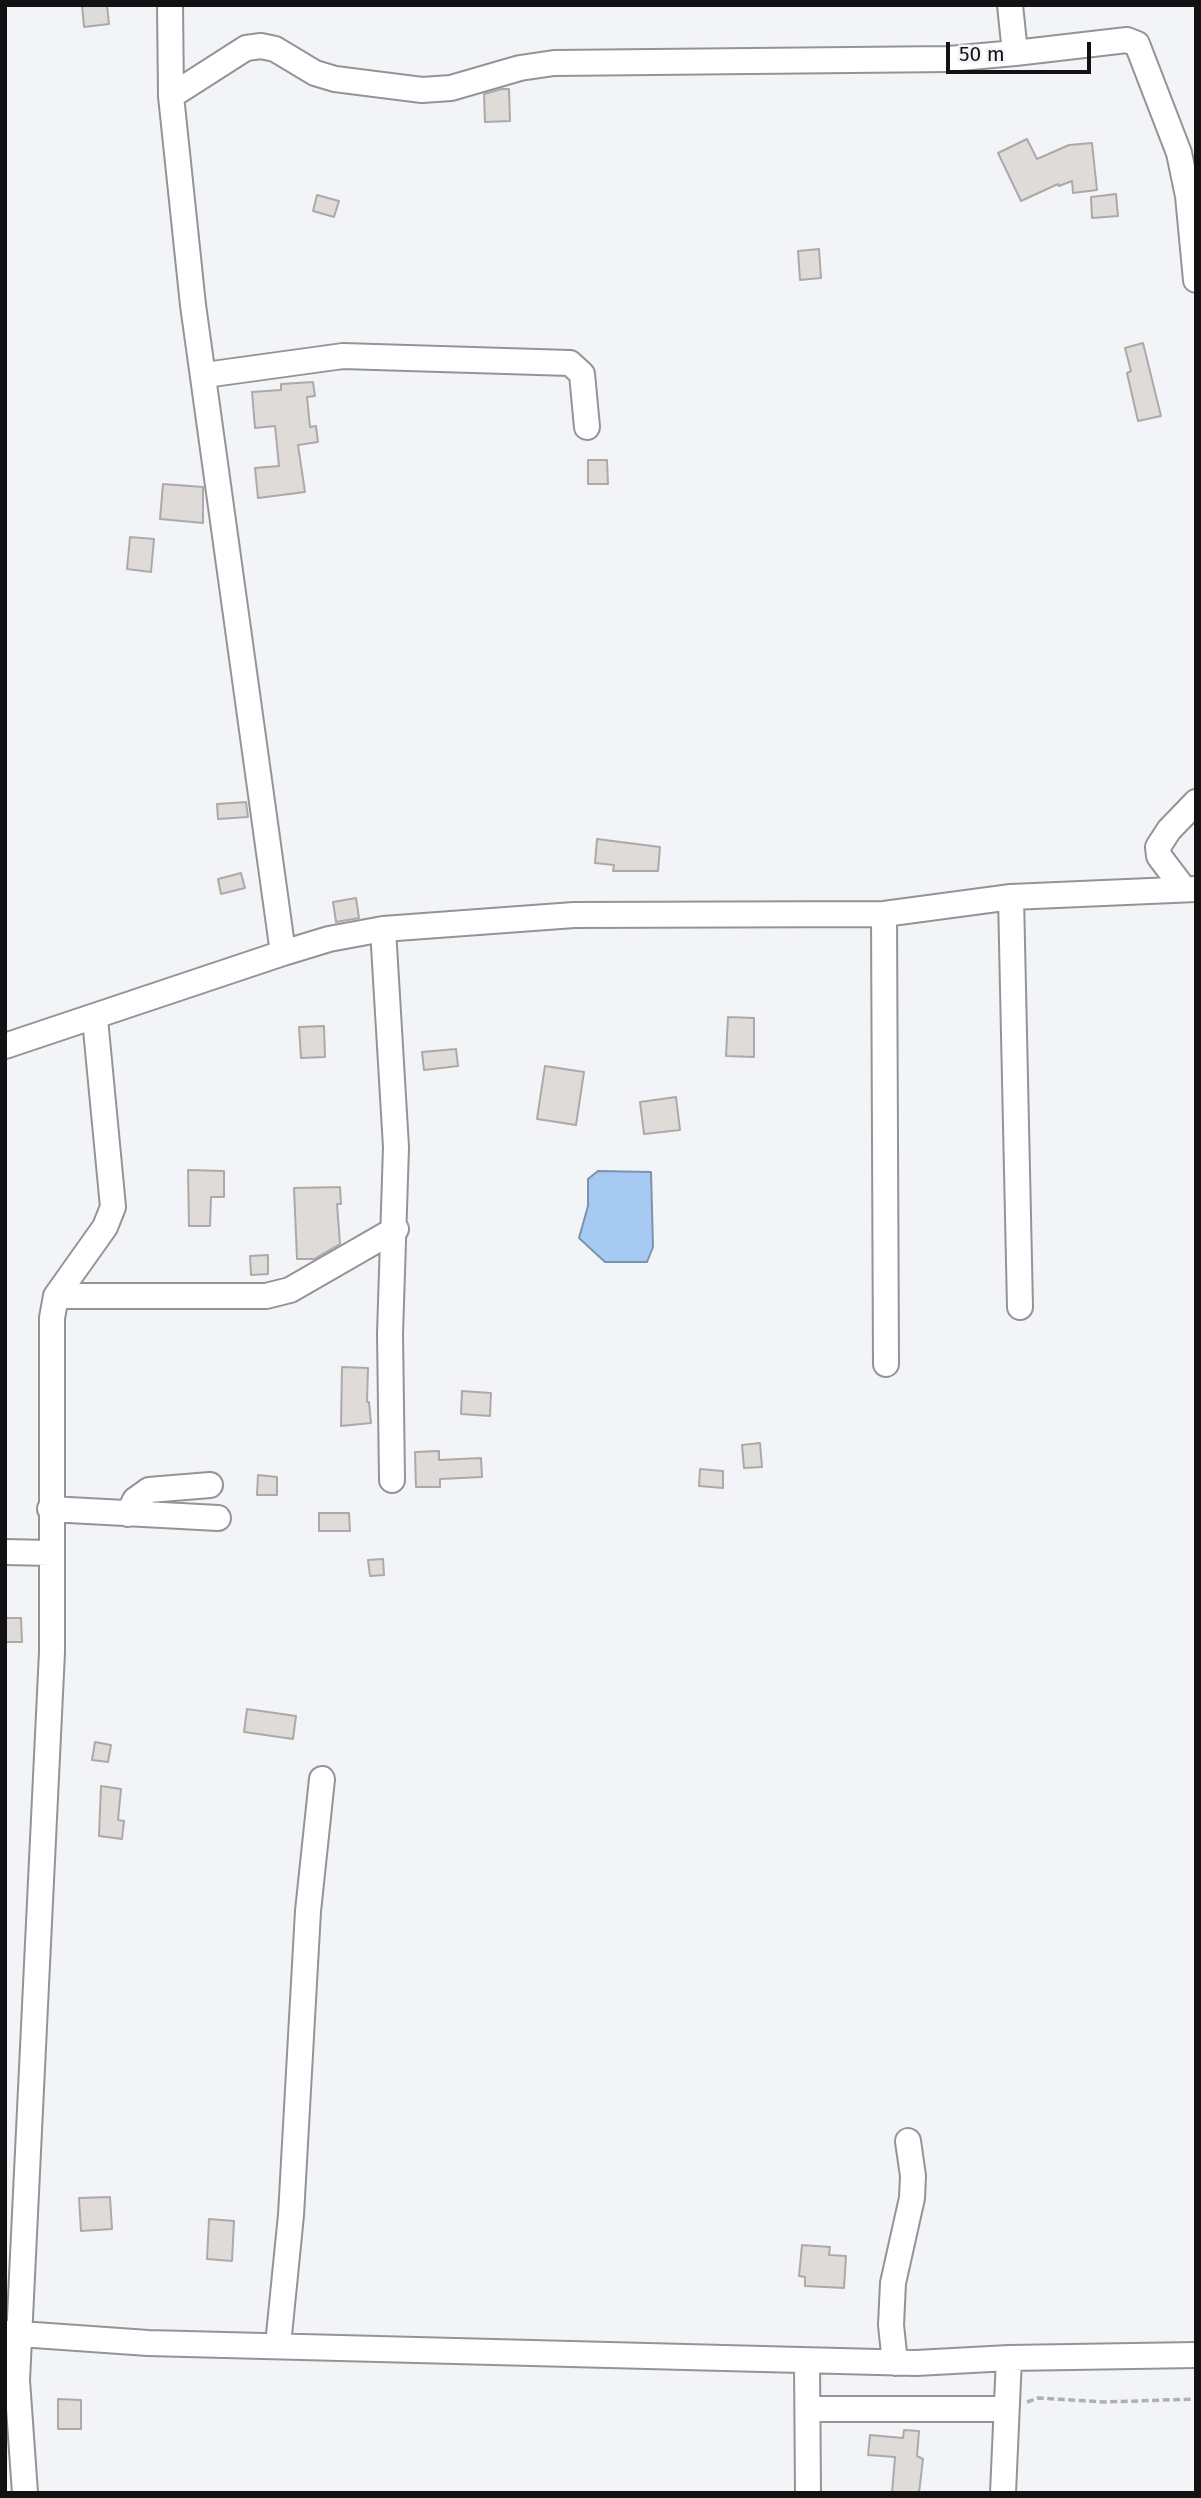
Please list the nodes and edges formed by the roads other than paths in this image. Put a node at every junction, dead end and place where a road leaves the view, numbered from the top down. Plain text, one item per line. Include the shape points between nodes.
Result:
1 (170, 5) edge
2 (1010, 5) edge
3 (1015, 53) junction
4 (171, 96) junction
5 (1196, 280) edge
6 (205, 374) junction
7 (587, 426) dead end
8 (1196, 802) edge
9 (1190, 889) edge
10 (1011, 897) junction
11 (884, 914) junction
12 (383, 929) junction
13 (284, 953) junction
14 (95, 1019) junction
15 (5, 1046) edge
16 (396, 1229) junction
17 (56, 1296) junction
18 (1020, 1307) dead end
19 (886, 1364) dead end
20 (392, 1480) dead end
21 (210, 1486) dead end
22 (50, 1509) junction
23 (128, 1514) junction
24 (218, 1518) dead end
25 (5, 1552) edge
26 (50, 1553) junction
27 (322, 1779) dead end
28 (908, 2141) dead end
29 (13, 2334) edge
30 (278, 2345) junction
31 (1196, 2355) edge
32 (1009, 2358) junction
33 (807, 2361) junction
34 (895, 2362) junction
35 (11, 2380) edge
36 (809, 2409) junction
37 (1005, 2409) junction
38 (25, 2493) edge
39 (808, 2493) edge
40 (1003, 2493) edge

1 - 4 street
2 - 3 street
3 - 4 street via 949,59 554,64 520,68 451,88 422,90 335,79 261,46 246,48
3 - 5 street via 1127,40 1137,44 1177,144 1188,195
4 - 6 street via 193,306
6 - 7 street via 342,356 570,363 582,374
6 - 13 street
8 - 9 street via 1158,847 1159,856
9 - 10 street
10 - 11 street
10 - 18 street
11 - 12 street via 574,915
11 - 19 street
12 - 13 street
12 - 16 street via 396,1147
13 - 14 street via 164,991
14 - 15 street
14 - 17 street via 113,1207 105,1227
16 - 17 street via 280,1294
16 - 20 street via 390,1334
17 - 22 street
21 - 23 street via 149,1490 135,1500
22 - 23 street
22 - 26 street
23 - 24 street
25 - 26 street
26 - 29 street via 49,1717
27 - 30 street via 308,1911 291,2215
28 - 34 street via 912,2198 892,2283
29 - 30 street
29 - 35 street
30 - 33 street
31 - 32 street
32 - 34 street
32 - 37 street
33 - 34 street
33 - 36 street
35 - 38 street
36 - 37 street
36 - 39 street
37 - 40 street

